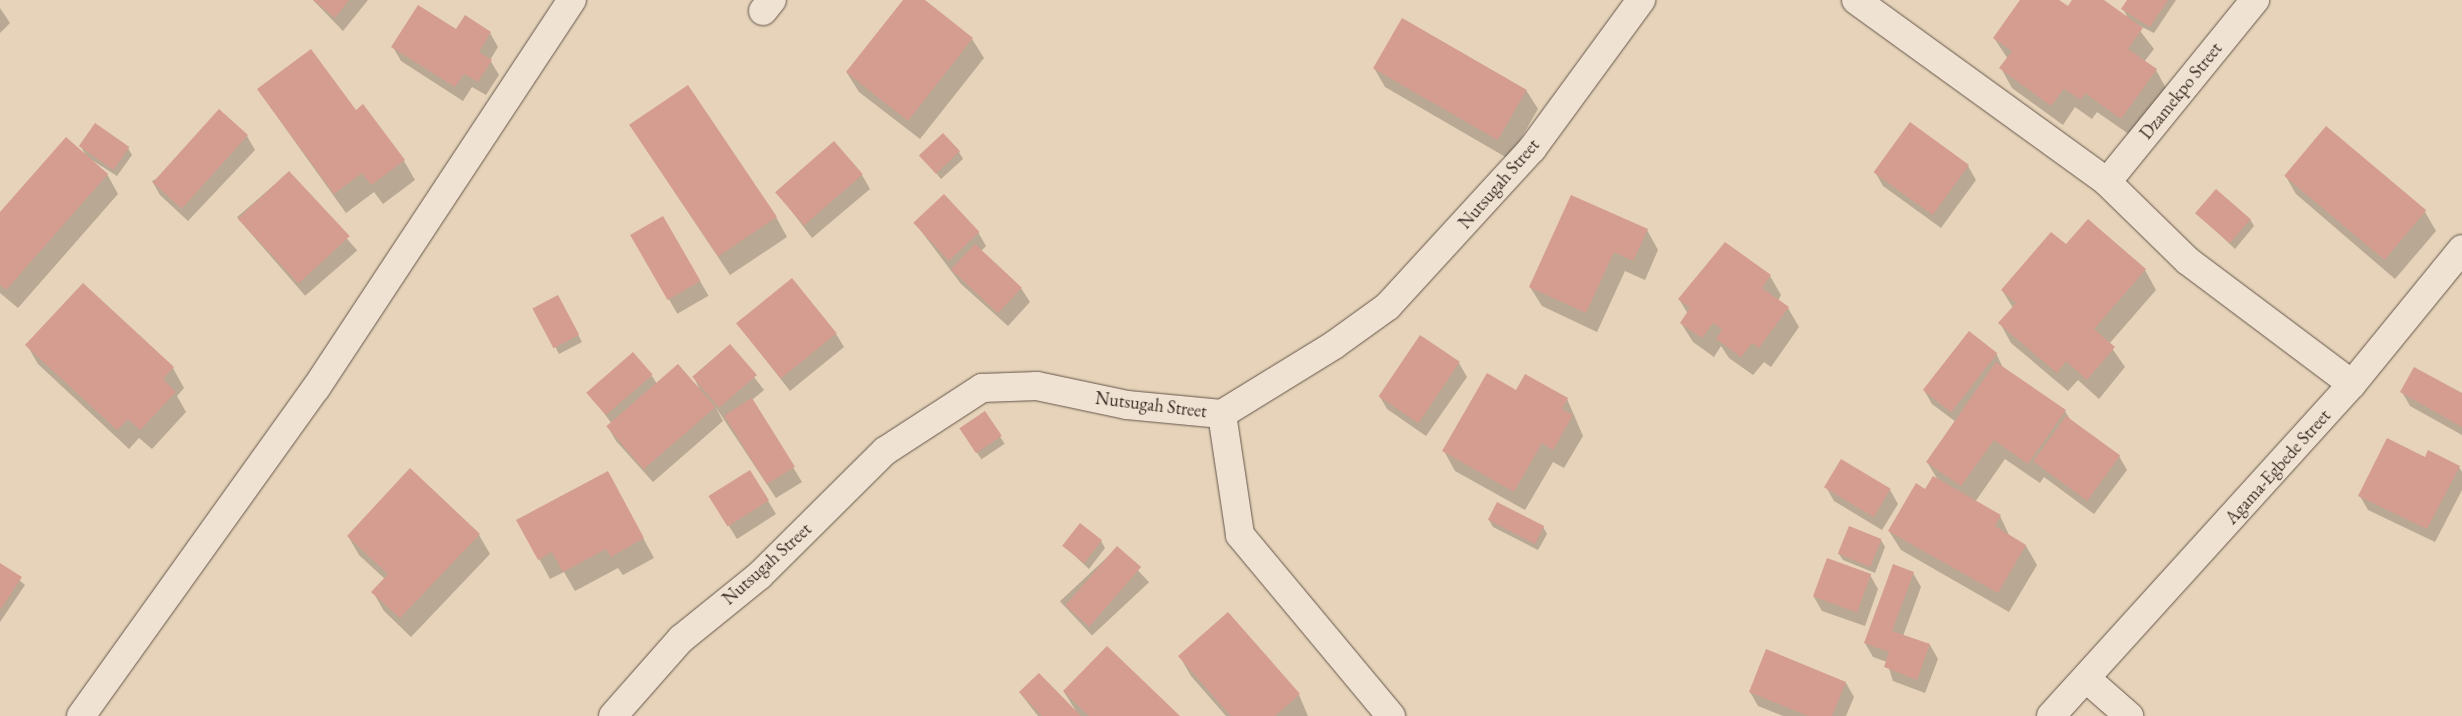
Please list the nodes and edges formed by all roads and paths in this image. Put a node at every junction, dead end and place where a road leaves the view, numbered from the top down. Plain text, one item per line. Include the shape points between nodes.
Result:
1 (572, 0) edge
2 (1641, 0) edge
3 (1856, 0) edge
4 (2255, 0) edge
5 (2107, 182) junction
6 (2462, 249) edge
7 (2352, 384) junction
8 (1222, 414) junction
9 (2088, 680) junction
10 (81, 716) edge
11 (612, 716) edge
12 (1391, 716) edge
13 (2051, 716) edge
14 (2129, 716) edge

1 - 10 street via 316,388
2 - 8 street, Nutsugah Street via 1532,149 1388,306
3 - 5 street
4 - 5 street, Dzamekpo Street
5 - 7 street via 2188,261
6 - 7 street, Agama-Egbede Street
7 - 9 street, Agama-Egbede Street
8 - 11 street, Nutsugah Street via 1127,405 1037,386 982,388 886,451 760,575 681,639
8 - 12 street via 1240,535
9 - 13 street, Agama-Egbede Street
9 - 14 street

